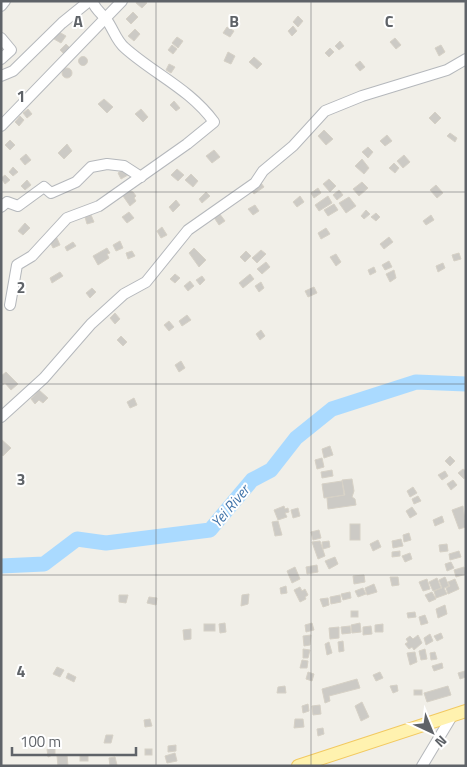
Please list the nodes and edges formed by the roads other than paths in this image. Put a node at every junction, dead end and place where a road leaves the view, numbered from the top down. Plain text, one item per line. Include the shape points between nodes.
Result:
1 (5, 1) edge
2 (122, 1) edge
3 (92, 4) edge
4 (1, 6) edge
5 (106, 19) junction
6 (1, 38) edge
7 (1, 59) edge
8 (466, 59) edge
9 (1, 76) edge
10 (1, 126) edge
11 (141, 177) junction
12 (1, 207) edge
13 (10, 305) dead end
14 (1, 417) edge
15 (466, 711) edge
16 (452, 716) junction
17 (298, 766) edge
18 (422, 766) edge

1 - 4 street
2 - 5 street
3 - 5 street
3 - 9 street via 78,10 12,71
5 - 10 street
5 - 11 street via 123,47 183,90 203,107 214,122
6 - 7 street via 11,50
8 - 14 street via 447,70 324,111 293,146 262,171 255,183 188,230 146,282 124,294 90,324 44,378
11 - 12 street via 124,166 107,164 91,167 76,182 51,193 44,187 18,206 8,202
11 - 13 street via 99,206 67,218 32,256 17,265
15 - 16 main road
16 - 17 main road
16 - 18 street

